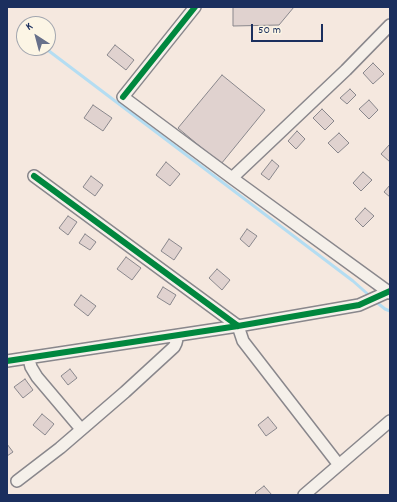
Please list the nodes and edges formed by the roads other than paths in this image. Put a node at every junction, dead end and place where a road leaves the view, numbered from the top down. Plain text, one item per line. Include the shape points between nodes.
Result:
1 (195, 7) edge
2 (390, 25) edge
3 (34, 176) dead end
4 (232, 178) junction
5 (389, 292) edge
6 (238, 326) junction
7 (178, 335) junction
8 (29, 359) junction
9 (7, 362) edge
10 (390, 421) edge
11 (81, 429) junction
12 (339, 465) junction
13 (17, 481) dead end
14 (304, 495) edge

1 - 4 street via 123,97
2 - 4 street
3 - 6 street
4 - 5 street
5 - 6 street via 359,305
6 - 7 street
6 - 12 street via 243,341
7 - 8 street
7 - 11 street via 174,347
8 - 9 street
8 - 11 street via 37,377
10 - 12 street
11 - 13 street
12 - 14 street

